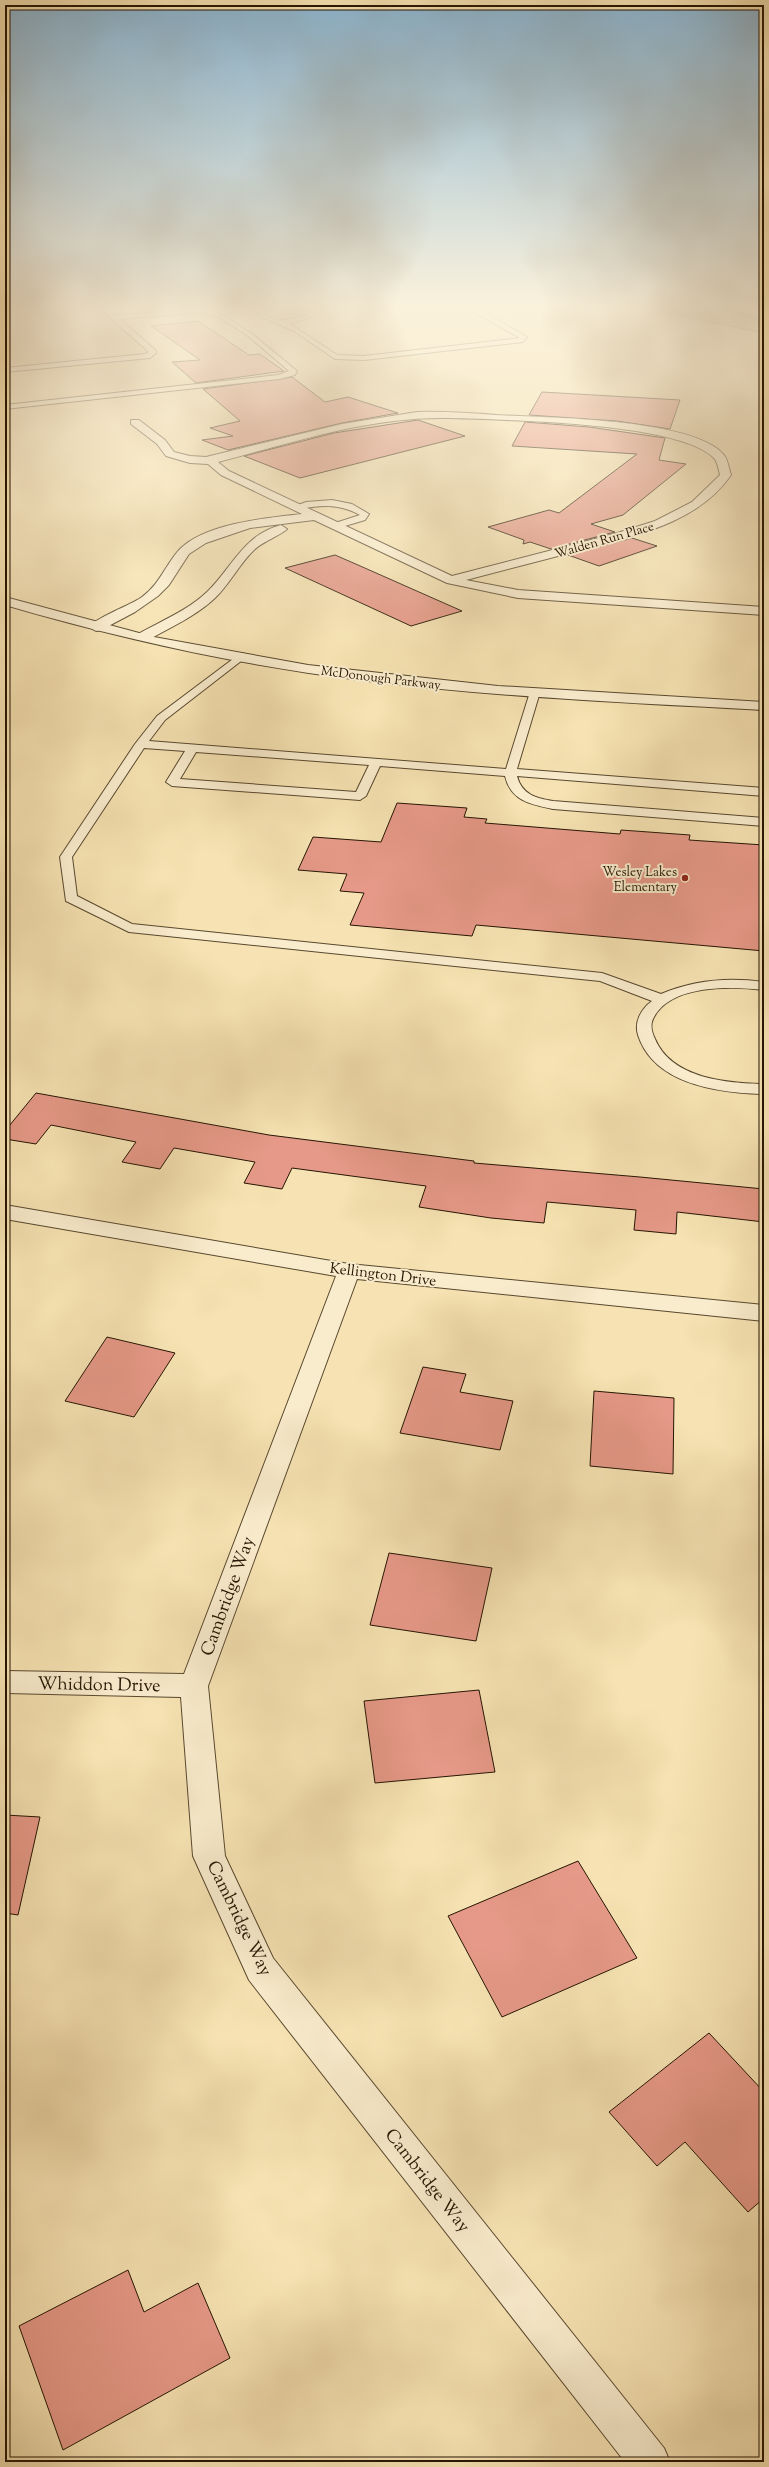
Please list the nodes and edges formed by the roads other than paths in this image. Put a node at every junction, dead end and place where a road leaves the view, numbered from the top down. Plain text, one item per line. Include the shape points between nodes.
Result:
1 (136, 423) edge
2 (369, 423) edge
3 (604, 423) edge
4 (210, 460) junction
5 (296, 507) junction
6 (316, 516) junction
7 (252, 526) junction
8 (335, 526) junction
9 (270, 533) junction
10 (451, 580) junction
11 (5, 601) edge
12 (764, 611) edge
13 (96, 627) junction
14 (143, 637) junction
15 (241, 656) junction
16 (535, 692) junction
17 (764, 706) edge
18 (141, 744) junction
19 (192, 749) junction
20 (376, 762) junction
21 (510, 774) junction
22 (764, 792) edge
23 (764, 822) edge
24 (764, 986) edge
25 (663, 1000) junction
26 (764, 1089) edge
27 (5, 1212) edge
28 (350, 1271) junction
29 (764, 1313) edge
30 (5, 1682) edge
31 (194, 1686) junction
32 (650, 2462) edge

1 - 4 street via 161,442 170,454
2 - 4 street, Walden Run Place
3 - 10 street, Walden Run Place via 634,427 693,442 715,454 724,464 726,475 713,490 691,506 656,524
4 - 5 street via 225,473
5 - 6 street
5 - 8 lane via 317,502 340,503 355,507 365,514 362,518
6 - 7 street
6 - 8 street
6 - 9 street
7 - 9 street
7 - 13 street via 215,535 191,546 161,586 147,599
8 - 10 street
9 - 14 street via 249,546 206,600
10 - 12 street via 518,594
11 - 13 street, McDonough Parkway
13 - 14 street, McDonough Parkway
14 - 15 street, McDonough Parkway
15 - 16 street, McDonough Parkway via 409,682
15 - 18 lane via 161,718
16 - 17 street, McDonough Parkway
16 - 21 lane
18 - 19 lane
18 - 25 lane via 66,857 71,898 129,928 602,977
19 - 20 lane
19 - 20 lane via 172,782 360,796
20 - 21 lane
21 - 22 lane
21 - 23 lane via 513,788 521,795 553,805
24 - 25 lane via 730,983 700,986 675,993
25 - 26 lane via 645,1020 645,1037 656,1055 677,1071 706,1083 740,1089
27 - 28 street, Kellington Drive
28 - 29 street, Kellington Drive
28 - 31 street, Cambridge Way
30 - 31 street, Whiddon Drive
31 - 32 street, Cambridge Way via 209,1856 262,1969

